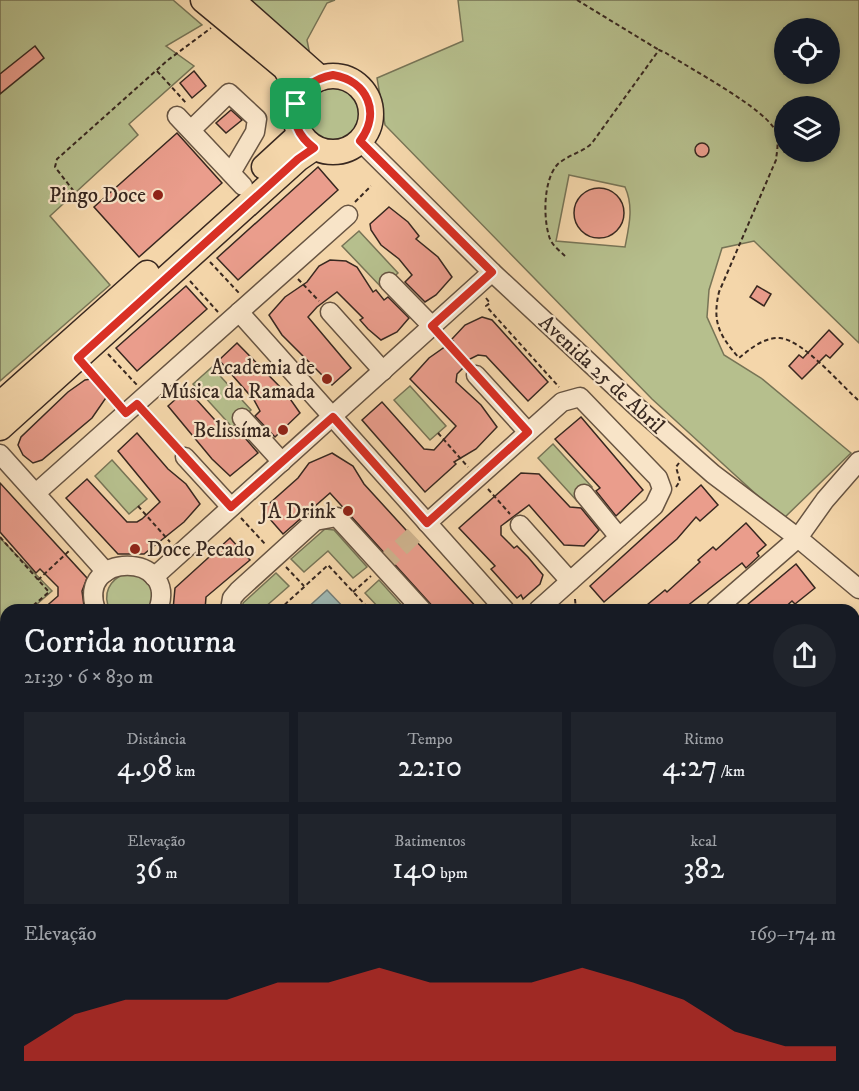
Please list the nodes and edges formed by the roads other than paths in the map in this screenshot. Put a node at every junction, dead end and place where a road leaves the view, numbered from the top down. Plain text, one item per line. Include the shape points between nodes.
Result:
1 (203, 0) edge
2 (228, 9) edge
3 (320, 78) junction
4 (300, 94) junction
5 (177, 116) dead end
6 (196, 125) junction
7 (307, 141) junction
8 (360, 141) junction
9 (232, 175) junction
10 (348, 211) road end
11 (492, 272) junction
12 (389, 282) dead end
13 (330, 312) road end
14 (238, 313) junction
15 (432, 326) junction
16 (383, 371) junction
17 (476, 375) road end
18 (0, 404) edge
19 (333, 417) junction
20 (242, 418) dead end
21 (0, 428) edge
22 (528, 432) junction
23 (0, 454) edge
24 (185, 457) road end
25 (859, 461) edge
26 (282, 462) junction
27 (36, 493) junction
28 (584, 494) dead end
29 (231, 507) junction
30 (427, 523) junction
31 (520, 525) road end
32 (619, 537) junction
33 (798, 538) junction
34 (106, 572) junction
35 (154, 577) junction
36 (570, 582) junction
37 (859, 589) edge
38 (95, 604) edge
39 (159, 604) edge
40 (231, 604) edge
41 (416, 604) edge
42 (500, 604) edge
43 (545, 604) edge
44 (721, 604) edge

1 - 2 main road
2 - 3 main road
2 - 4 main road via 291,75
3 - 4 main road
3 - 8 main road via 346,78 366,94 371,118
4 - 7 main road via 294,114
5 - 6 street
6 - 9 street
6 - 9 street via 230,93 257,119 255,132
7 - 8 main road via 338,152
7 - 9 main road
7 - 21 main road via 298,159
8 - 11 street, Avenida 25 de Abril
9 - 18 main road
10 - 14 street
11 - 15 street
11 - 33 street, Avenida 25 de Abril via 687,452
12 - 15 street
13 - 16 street
14 - 19 street
14 - 27 street
15 - 16 street
16 - 19 street
17 - 22 street
19 - 26 street
19 - 30 street
20 - 26 street
22 - 30 street
22 - 32 street via 562,402 580,397 658,478 662,489 654,506
23 - 27 street
24 - 29 street
25 - 33 street
26 - 29 street
27 - 34 street
28 - 32 street
29 - 35 street
30 - 42 street
31 - 36 street
32 - 36 street
33 - 37 street, Avenida 25 de Abril
33 - 44 street
34 - 35 street via 136,565
34 - 38 street via 95,587
35 - 39 street via 161,595
36 - 43 street
40 - 41 street via 237,591 315,521 337,517

